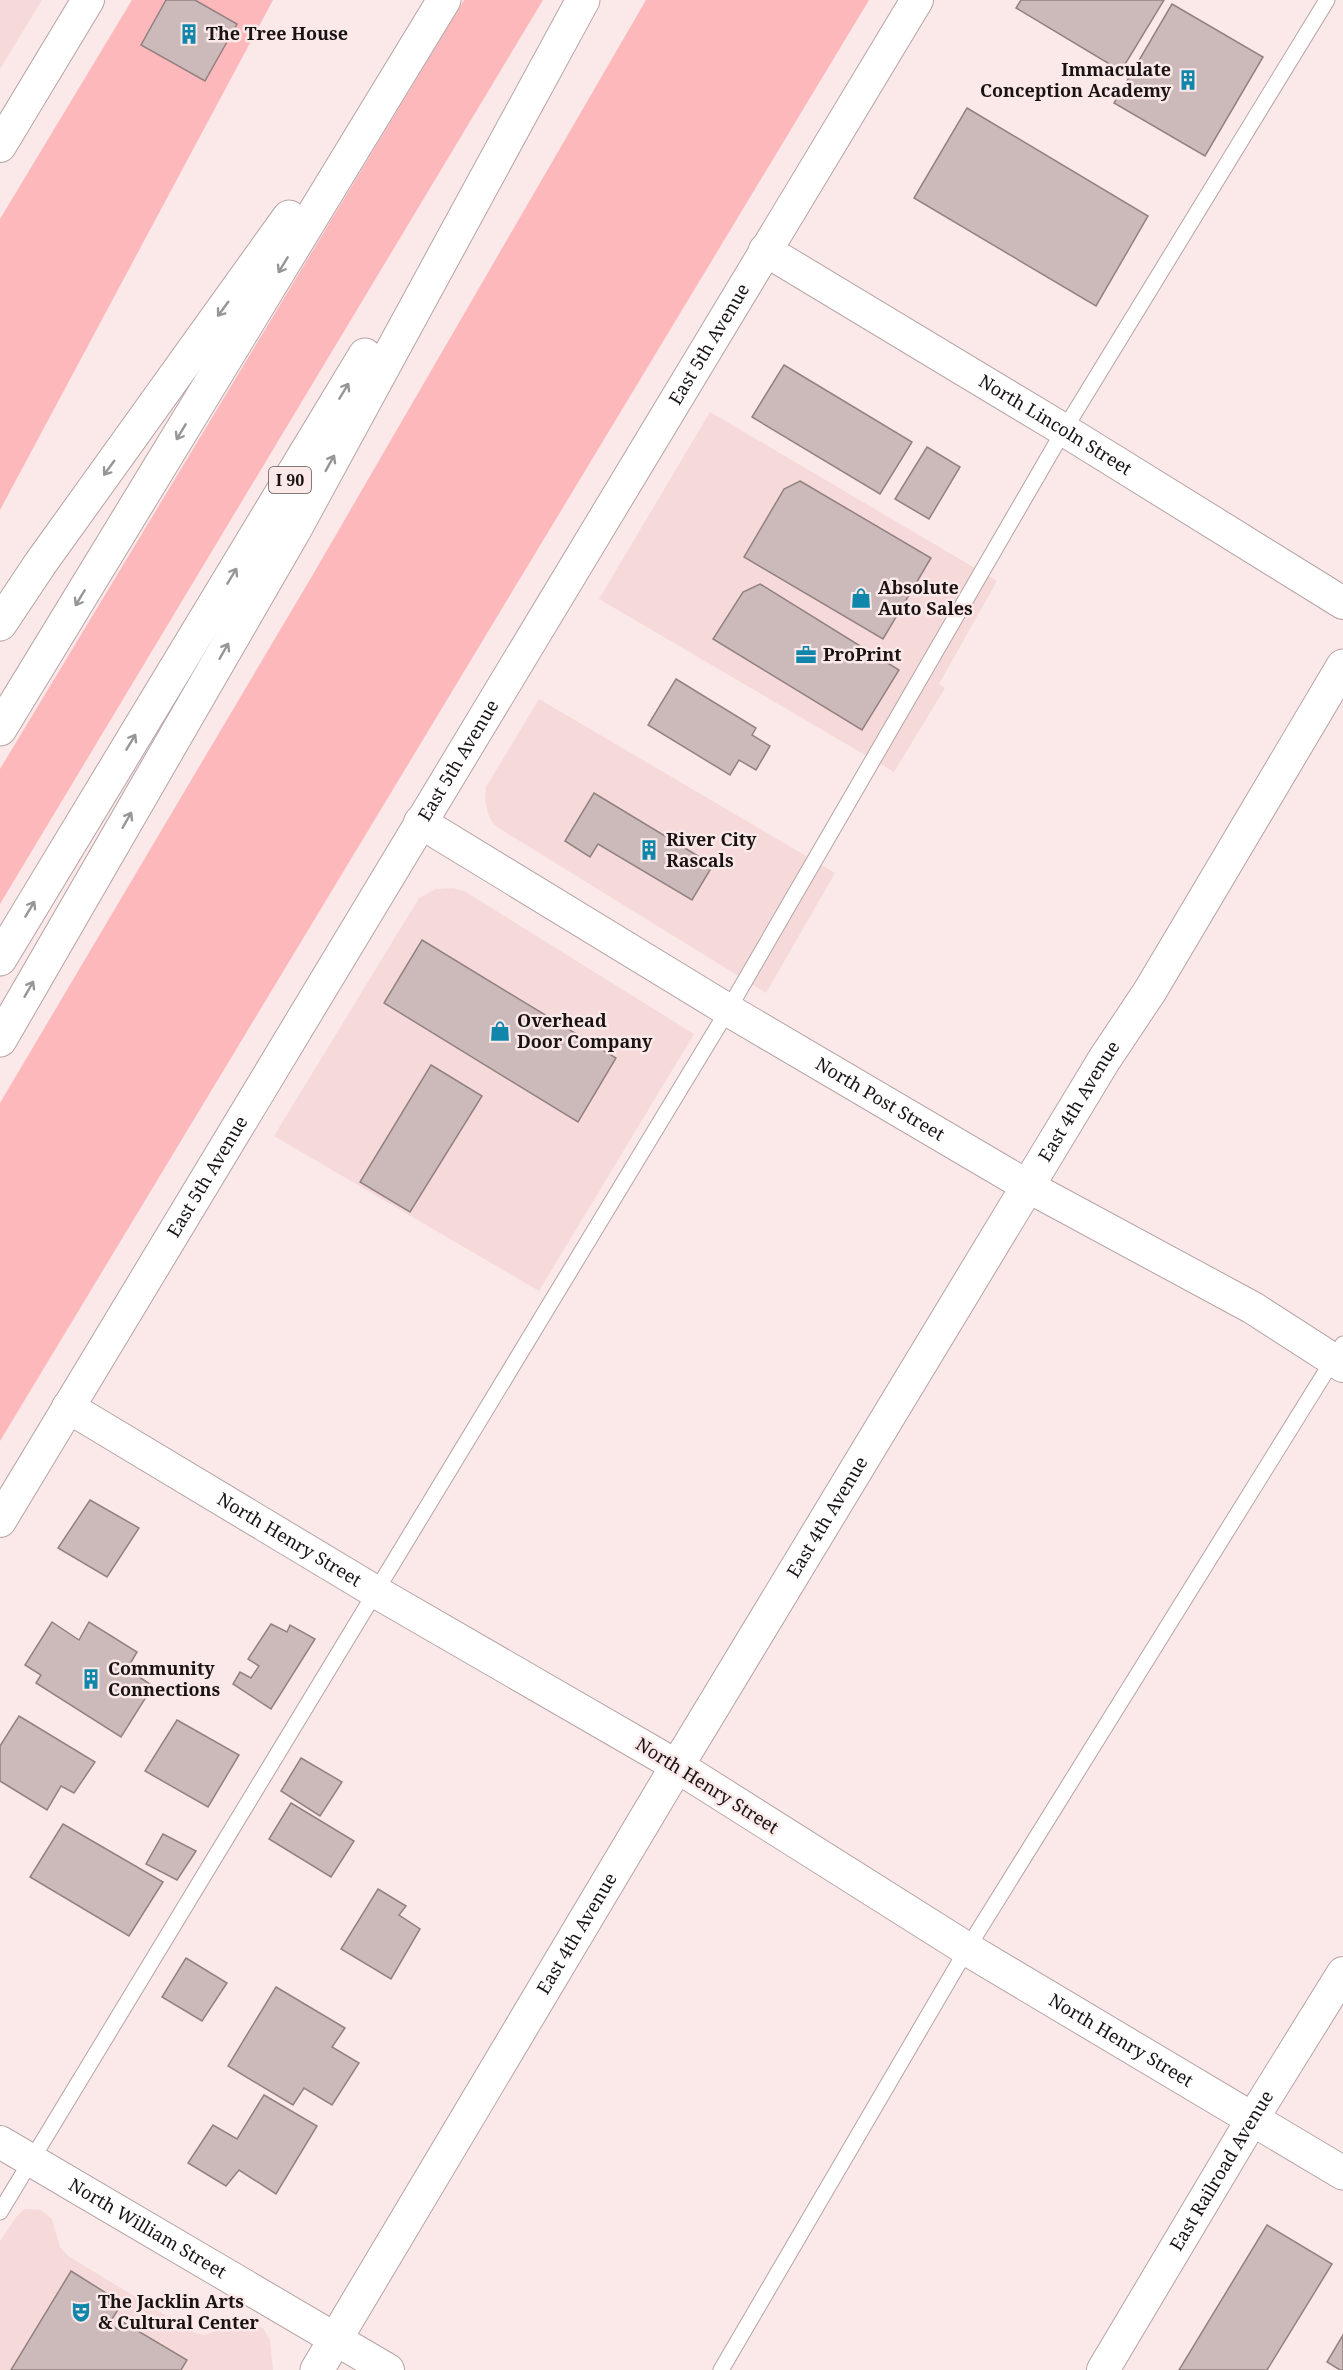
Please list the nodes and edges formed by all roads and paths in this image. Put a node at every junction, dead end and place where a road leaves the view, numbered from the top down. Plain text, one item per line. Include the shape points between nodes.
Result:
1 (88, 0) edge
2 (581, 0) edge
3 (917, 0) edge
4 (1327, 0) edge
5 (442, 3) edge
6 (0, 146) edge
7 (765, 250) junction
8 (1064, 430) junction
9 (1343, 603) edge
10 (0, 624) edge
11 (1343, 666) edge
12 (0, 729) edge
13 (420, 822) junction
14 (0, 959) edge
15 (728, 1010) junction
16 (0, 1040) edge
17 (1029, 1187) junction
18 (1340, 1357) edge
19 (68, 1407) junction
20 (0, 1521) edge
21 (376, 1592) junction
22 (677, 1766) junction
23 (967, 1949) junction
24 (1343, 1972) edge
25 (1252, 2118) junction
26 (0, 2142) edge
27 (33, 2160) junction
28 (1343, 2173) edge
29 (0, 2212) edge
30 (336, 2339) junction
31 (317, 2370) edge
32 (388, 2370) edge
33 (721, 2370) edge
34 (1103, 2370) edge

1 - 6 street
14 -> 2 main road, I 90
16 -> 2 main road via 294,531
3 - 7 street, East 5th Avenue
4 - 8 lane
5 -> 10 main road
5 -> 12 main road
7 - 8 street, North Lincoln Street
7 - 13 street, East 5th Avenue
8 - 9 street, North Lincoln Street
8 - 15 lane
11 - 17 main road, East 4th Avenue
13 - 15 street, North Post Street
13 - 19 street, East 5th Avenue
15 - 17 street, North Post Street
15 - 21 lane
17 - 18 street, North Post Street
17 - 22 main road, East 4th Avenue
18 - 23 lane
19 - 20 street, East 5th Avenue
19 - 21 street, North Henry Street
21 - 22 street, North Henry Street
21 - 27 lane
22 - 23 main road, North Henry Street
22 - 30 main road, East 4th Avenue
23 - 25 main road, North Henry Street
23 - 33 lane
24 - 25 street, East Railroad Avenue
25 - 28 main road, North Henry Street
25 - 34 street, East Railroad Avenue
26 - 27 street, North William Street
27 - 29 lane
27 - 30 street, North William Street
30 - 31 main road, East 4th Avenue
30 - 32 street, North William Street

